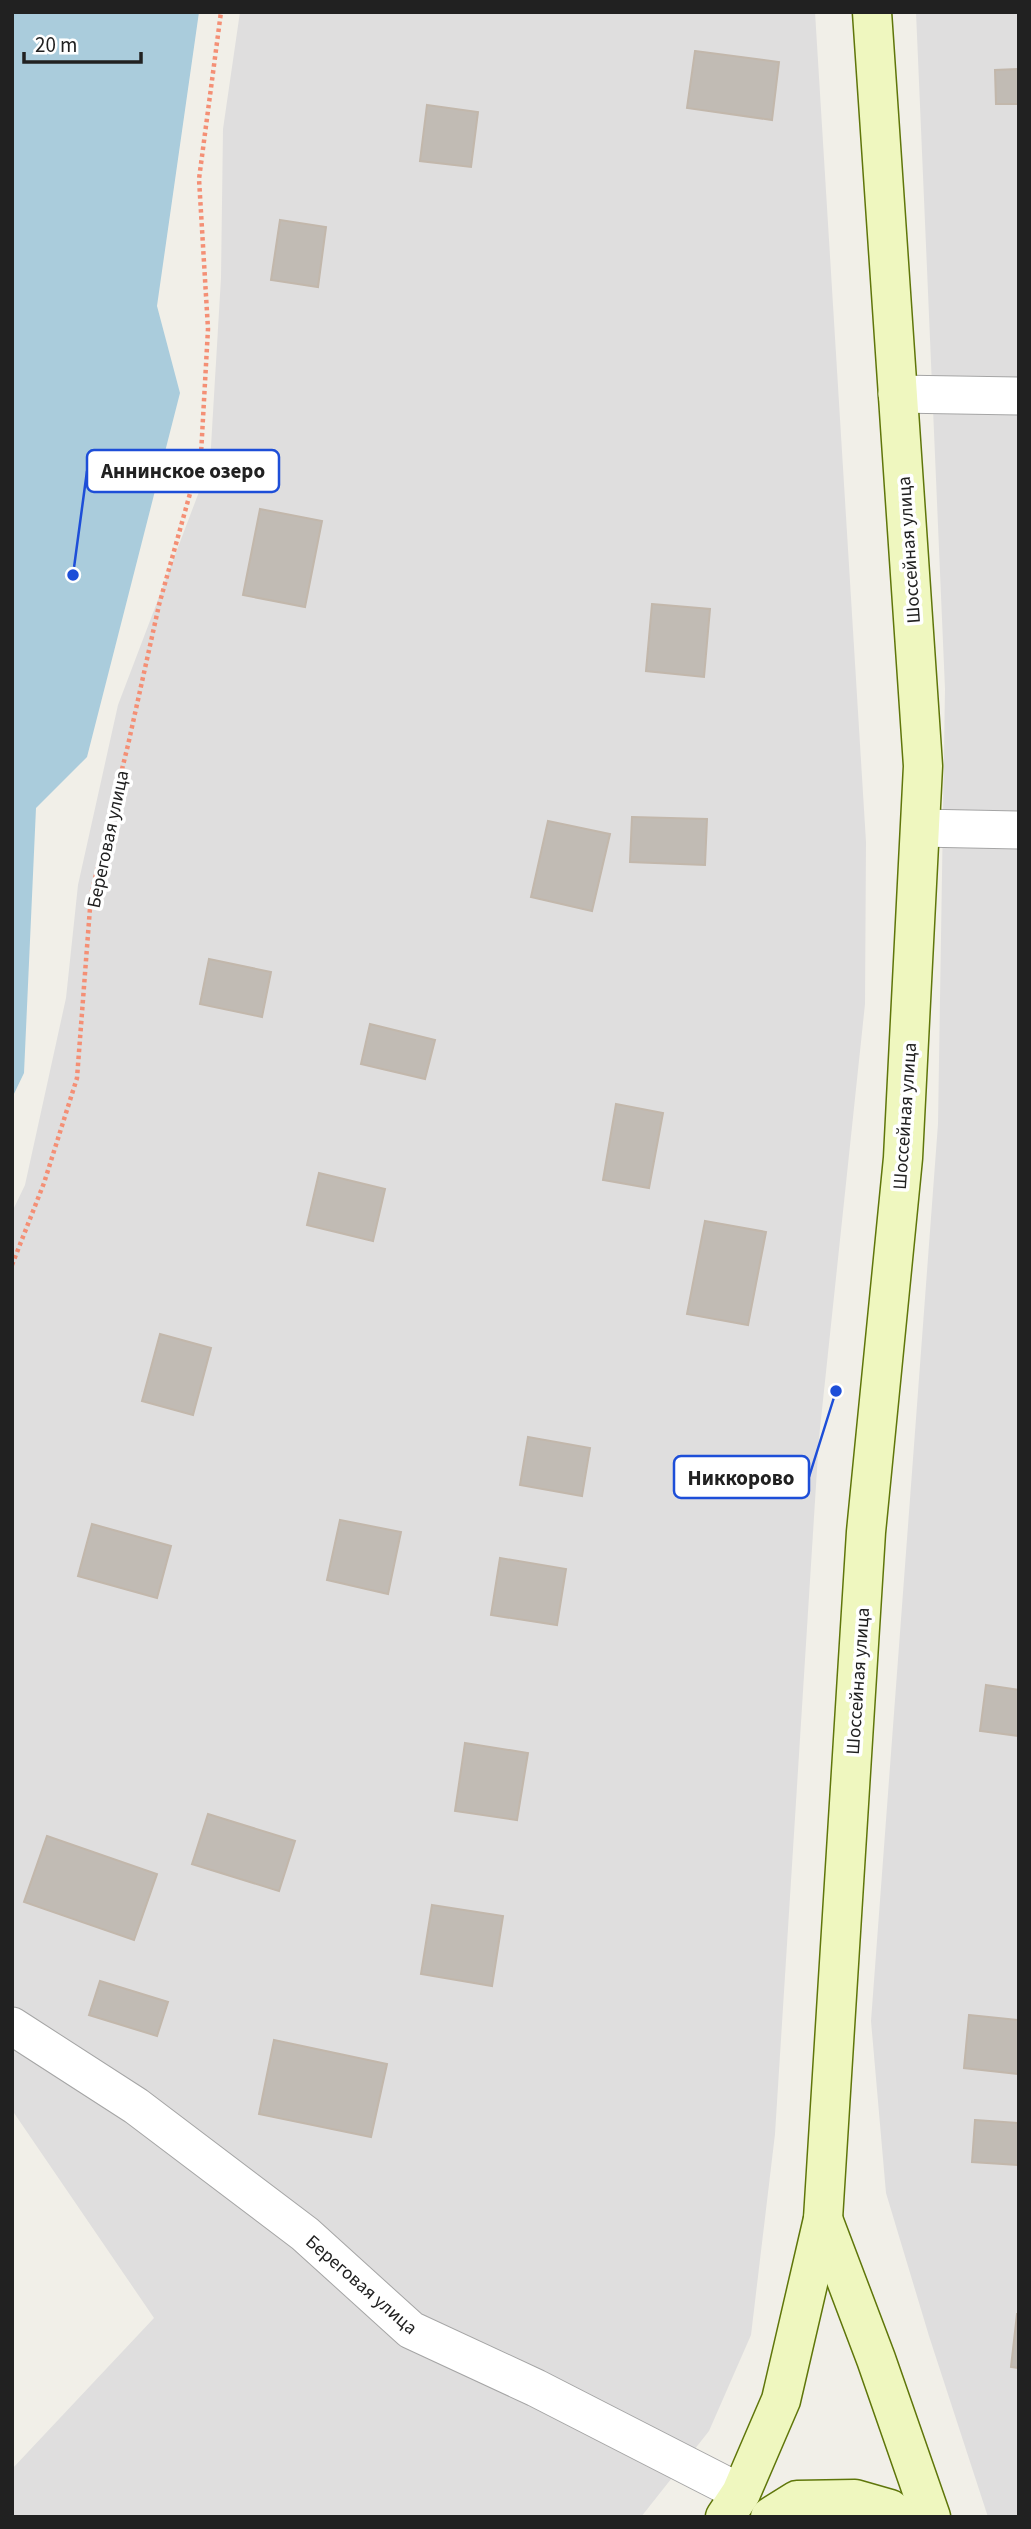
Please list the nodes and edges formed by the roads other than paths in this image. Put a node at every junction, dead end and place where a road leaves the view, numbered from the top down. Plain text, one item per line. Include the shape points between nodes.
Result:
1 (872, 12) edge
2 (897, 394) junction
3 (1019, 396) edge
4 (920, 828) junction
5 (1019, 830) edge
6 (12, 2026) edge
7 (823, 2219) junction
8 (745, 2509) edge
9 (899, 2517) edge
10 (931, 2517) edge

1 - 2 main road, Шоссейная улица
2 - 3 street
2 - 4 main road, Шоссейная улица via 923,766
4 - 5 street
4 - 7 main road, Шоссейная улица via 903,1158 866,1532
6 - 8 street, Береговая улица via 136,2106 305,2234 411,2330 537,2388
7 - 8 main road via 781,2400
7 - 10 main road
8 - 9 main road via 797,2500 855,2499 890,2509

